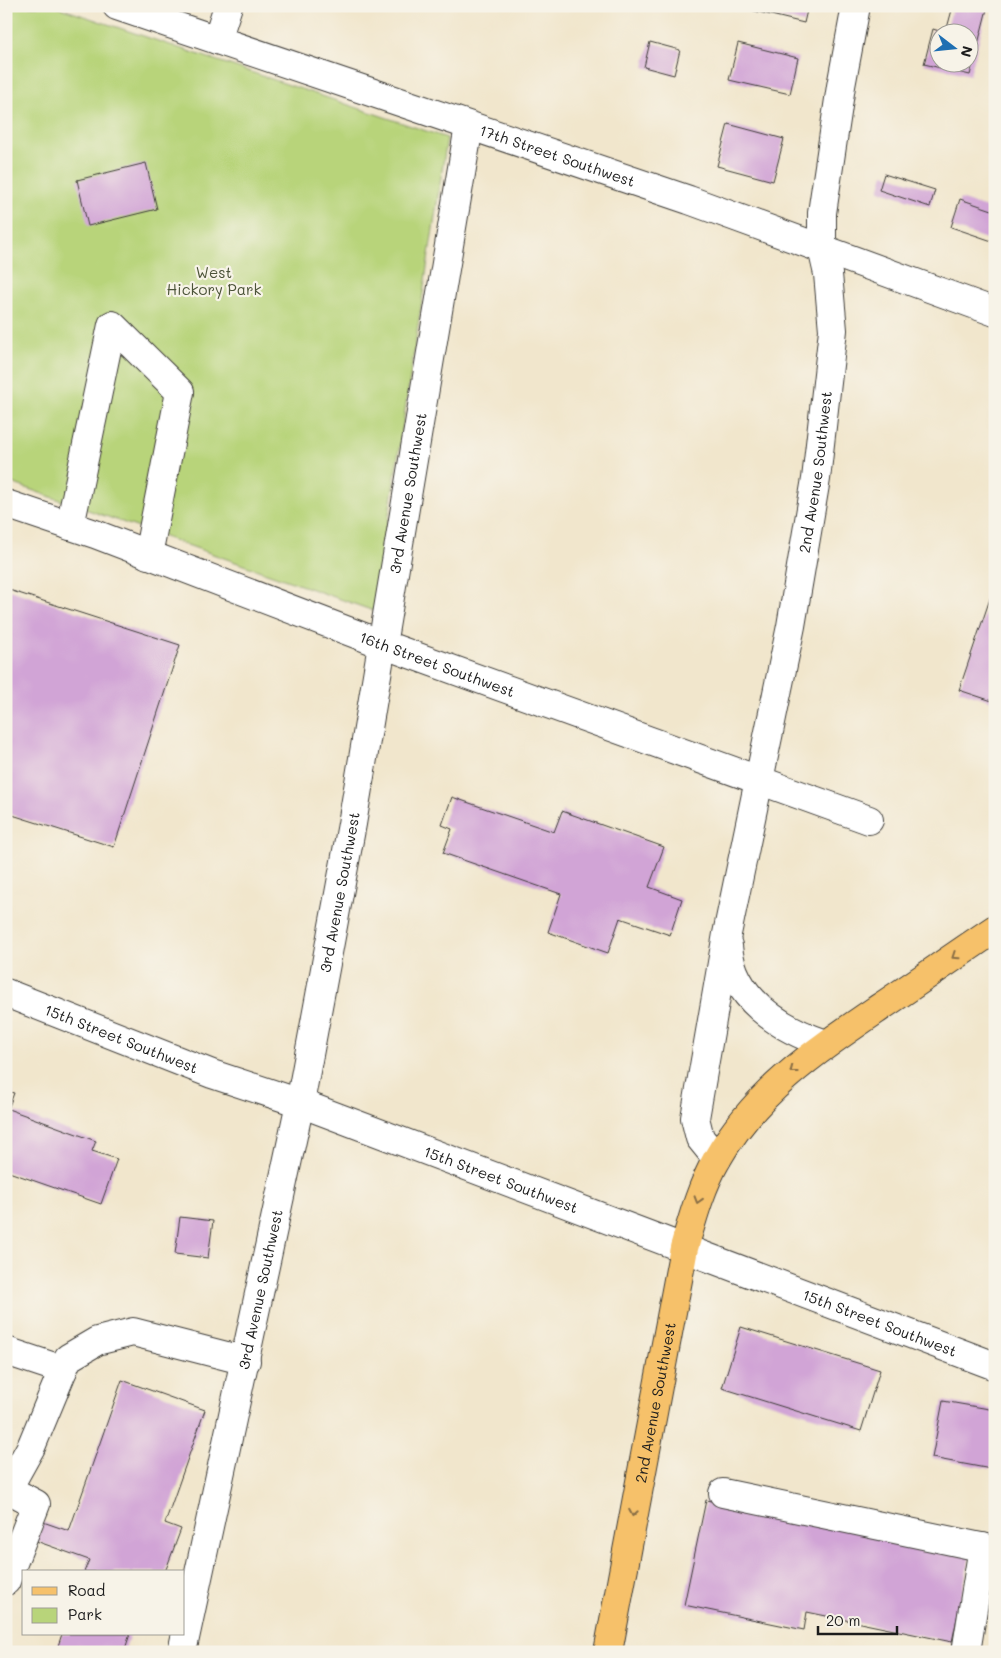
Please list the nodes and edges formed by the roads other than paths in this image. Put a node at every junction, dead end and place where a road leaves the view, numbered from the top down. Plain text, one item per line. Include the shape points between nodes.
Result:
1 (118, 6) edge
2 (228, 6) edge
3 (856, 6) edge
4 (216, 40) junction
5 (469, 126) junction
6 (822, 248) junction
7 (995, 312) edge
8 (6, 504) edge
9 (70, 526) junction
10 (148, 555) junction
11 (382, 644) junction
12 (759, 781) junction
13 (869, 820) dead end
14 (995, 929) edge
15 (727, 934) junction
16 (6, 993) edge
17 (826, 1044) junction
18 (300, 1103) junction
19 (717, 1159) junction
20 (684, 1248) junction
21 (6, 1351) edge
22 (246, 1361) junction
23 (995, 1366) edge
24 (63, 1370) junction
25 (7, 1491) edge
26 (723, 1493) dead end
27 (989, 1548) edge
28 (6, 1581) edge
29 (182, 1652) edge
30 (608, 1652) edge
31 (966, 1652) edge

1 - 4 street, 17th Street Southwest
2 - 4 street
3 - 6 street, 2nd Avenue Southwest via 822,213
4 - 5 street, 17th Street Southwest
5 - 6 street, 17th Street Southwest
5 - 11 street, 3rd Avenue Southwest
6 - 7 street, 17th Street Southwest
6 - 12 street, 2nd Avenue Southwest via 833,330 817,470 791,626
8 - 9 street, 16th Street Southwest
9 - 10 street, 16th Street Southwest
9 - 10 street via 112,325 180,392
10 - 11 street, 16th Street Southwest
11 - 12 street, 16th Street Southwest
11 - 18 street, 3rd Avenue Southwest
12 - 13 street, 16th Street Southwest
12 - 15 street, 2nd Avenue Southwest
14 -> 17 main road, 2nd Avenue Southwest
15 - 17 street, 2nd Avenue Southwest via 729,961 750,998 769,1016 802,1036
15 - 19 street, 2nd Avenue Southwest via 695,1118 700,1138
16 - 18 street, 15th Street Southwest via 212,1074
17 -> 19 main road, 2nd Avenue Southwest via 784,1077 748,1116
18 - 20 street, 15th Street Southwest
18 - 22 street, 3rd Avenue Southwest
19 -> 20 main road, 2nd Avenue Southwest via 701,1192
20 - 23 street, 15th Street Southwest
20 -> 30 main road, 2nd Avenue Southwest
21 - 24 street
22 - 24 street via 132,1332 97,1341 68,1358
22 - 29 street, 3rd Avenue Southwest
24 - 25 street via 31,1448
25 - 28 street via 36,1504
26 - 27 street
27 - 31 street

